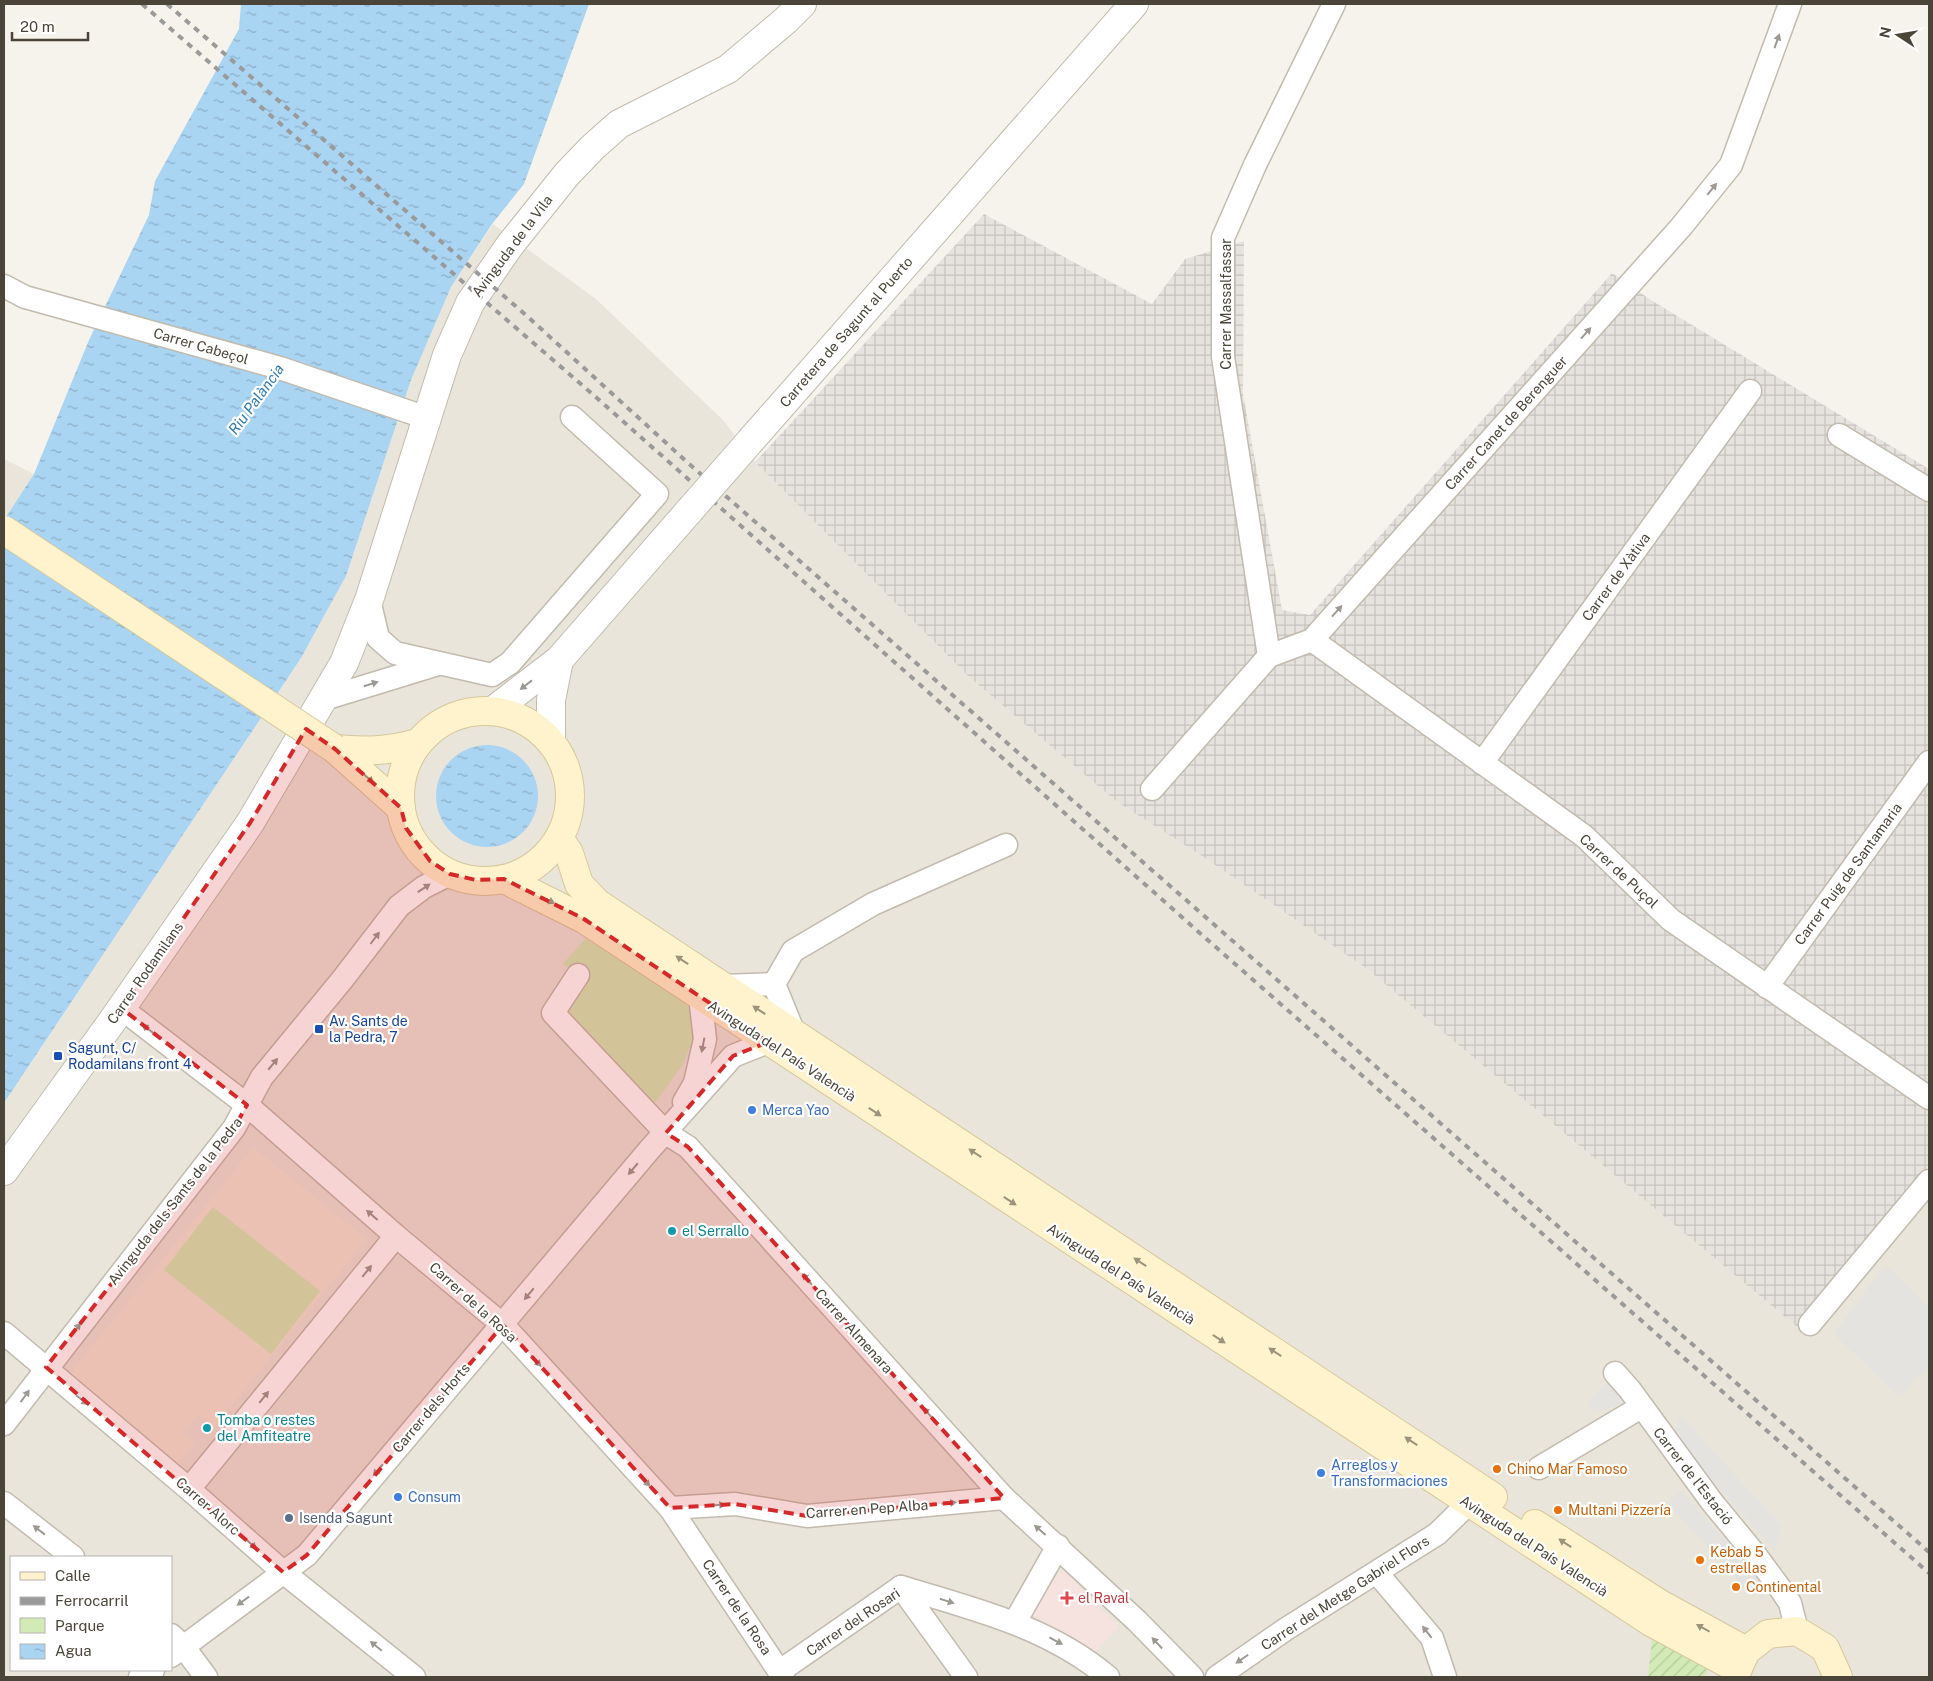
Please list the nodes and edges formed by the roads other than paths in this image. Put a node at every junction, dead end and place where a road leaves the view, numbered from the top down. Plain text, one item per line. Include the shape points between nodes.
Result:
1 (802, 4) edge
2 (1134, 4) edge
3 (1334, 4) edge
4 (1790, 4) edge
5 (4, 286) edge
6 (1750, 391) dead end
7 (572, 417) dead end
8 (427, 418) junction
9 (1839, 435) dead end
10 (1929, 490) edge
11 (4, 530) edge
12 (369, 600) junction
13 (1312, 640) junction
14 (1270, 656) junction
15 (559, 660) junction
16 (439, 663) junction
17 (324, 699) junction
18 (494, 710) junction
19 (551, 740) junction
20 (418, 743) junction
21 (335, 749) junction
22 (1929, 762) edge
23 (1482, 763) junction
24 (1152, 789) dead end
25 (401, 808) junction
26 (559, 838) junction
27 (1006, 845) dead end
28 (450, 874) junction
29 (504, 879) junction
30 (578, 975) dead end
31 (774, 984) junction
32 (1767, 986) junction
33 (711, 992) junction
34 (121, 1008) junction
35 (794, 1033) junction
36 (768, 1042) junction
37 (1929, 1098) edge
38 (247, 1105) junction
39 (666, 1133) junction
40 (4, 1170) edge
41 (1929, 1181) edge
42 (396, 1236) junction
43 (1810, 1324) dead end
44 (503, 1326) junction
45 (4, 1334) edge
46 (46, 1367) junction
47 (1615, 1373) dead end
48 (1641, 1407) junction
49 (4, 1424) edge
50 (1539, 1468) dead end
51 (189, 1488) junction
52 (1004, 1498) junction
53 (4, 1502) edge
54 (1470, 1503) junction
55 (670, 1508) junction
56 (1058, 1546) junction
57 (72, 1556) edge
58 (283, 1572) junction
59 (1377, 1573) junction
60 (901, 1587) junction
61 (1015, 1622) junction
62 (1797, 1631) junction
63 (175, 1646) edge
64 (1740, 1666) edge
65 (1101, 1671) edge
66 (782, 1674) edge
67 (206, 1677) edge
68 (414, 1677) edge
69 (966, 1677) edge
70 (1192, 1677) edge
71 (1217, 1677) edge
72 (1445, 1677) edge
73 (1838, 1677) edge

1 - 8 street, Avinguda de la Vila via 728,69 619,124 567,174 510,245 470,303 447,355
2 - 15 street, Carretera de Sagunt al Puerto, bridge
3 - 14 street, Carrer Massalfassar via 1223,238 1223,357
13 -> 4 street, Carrer Canet de Berenguer via 1681,227 1731,165
5 - 8 street, Carrer Cabeçol via 25,297 280,368
6 - 23 street, Carrer de Xàtiva
7 - 16 street via 657,494 510,663 492,675
8 - 12 street, Avinguda de la Vila
9 - 10 street
11 - 21 main road, bridge
12 - 16 street via 378,638 395,653
12 - 17 street, Avinguda de la Vila via 344,663
13 - 14 street, Carrer Canet de Berenguer
13 - 23 street, Carrer de Puçol
14 - 24 street, Carrer Canet de Berenguer
15 -> 18 street, Carretera de Sagunt al Puerto
15 - 19 street, Carretera de Sagunt al Puerto via 551,700
17 -> 16 street
17 - 34 street, Carrer Rodamilans via 250,823
18 - 19 main road via 526,719
18 - 20 main road via 452,717 434,726
19 - 26 main road via 566,764 571,788
20 - 21 main road via 367,752
20 - 25 main road via 400,782
21 -> 25 main road
22 - 32 street, Carrer Puig de Santamaria
23 - 32 street, Carrer de Puçol via 1584,836 1672,920
25 - 28 main road via 406,828 416,846 430,861
26 - 29 main road via 545,859 527,872
33 -> 26 main road, Avinguda del País Valencià via 597,903 579,884 569,853
27 - 31 street via 872,904 793,951
28 - 29 main road via 476,880
38 -> 28 street, Avinguda dels Sants de la Pedra via 262,1077 399,906 424,887
29 -> 33 main road, Avinguda del País Valencià via 584,919
30 - 39 street, Carrer Almenara via 553,1013
31 - 33 street
31 - 35 street
32 - 37 street, Carrer de Puçol
35 -> 33 main road, Avinguda del País Valencià
33 - 36 main road, Avinguda del País Valencià
33 -> 39 street, Carrer dels Horts via 695,1083
38 -> 34 street, Carrer de la Rosa
34 - 40 street, Carrer Rodamilans
64 -> 35 main road, Avinguda del País Valencià via 1660,1604
36 - 39 street, Carrer dels Horts via 733,1056
36 -> 54 main road, Avinguda del País Valencià
42 -> 38 street, Carrer de la Rosa
46 -> 38 street, Avinguda dels Sants de la Pedra via 234,1128
39 -> 44 street, Carrer dels Horts
52 -> 39 street, Carrer Almenara via 688,1147
41 - 43 street
42 - 44 street, Carrer de la Rosa
51 -> 42 street
44 -> 55 street, Carrer de la Rosa
44 -> 58 street, Carrer dels Horts via 307,1555
45 - 46 street, Carrer Alorc
49 -> 46 street, Avinguda dels Sants de la Pedra
46 -> 51 street, Carrer Alorc
47 - 48 street, Carrer de l'Estació
48 - 50 street
48 - 62 street, Carrer de l'Estació via 1782,1591 1790,1603
51 -> 58 street, Carrer Alorc
55 -> 52 street, Carrer en Pep Alba via 735,1504 807,1516
56 -> 52 street, Carrer Almenara
57 -> 53 street
54 - 59 street, Carrer del Metge Gabriel Flors via 1437,1534
54 - 64 main road, Avinguda del País Valencià via 1651,1622
55 - 66 street, Carrer de la Rosa
56 - 61 street
70 -> 56 street, Carrer Almenara
58 -> 63 street, Carrer dels Horts
68 -> 58 street, Carrer Alorc
59 -> 71 street, Carrer del Metge Gabriel Flors via 1286,1629
72 -> 59 street via 1432,1638
60 -> 61 street, Carrer del Rosari
60 - 66 street, Carrer del Rosari
60 - 69 street
61 -> 65 street, Carrer del Rosari via 1057,1641
62 - 64 main road via 1768,1634
62 - 73 main road via 1826,1648
63 - 67 street

